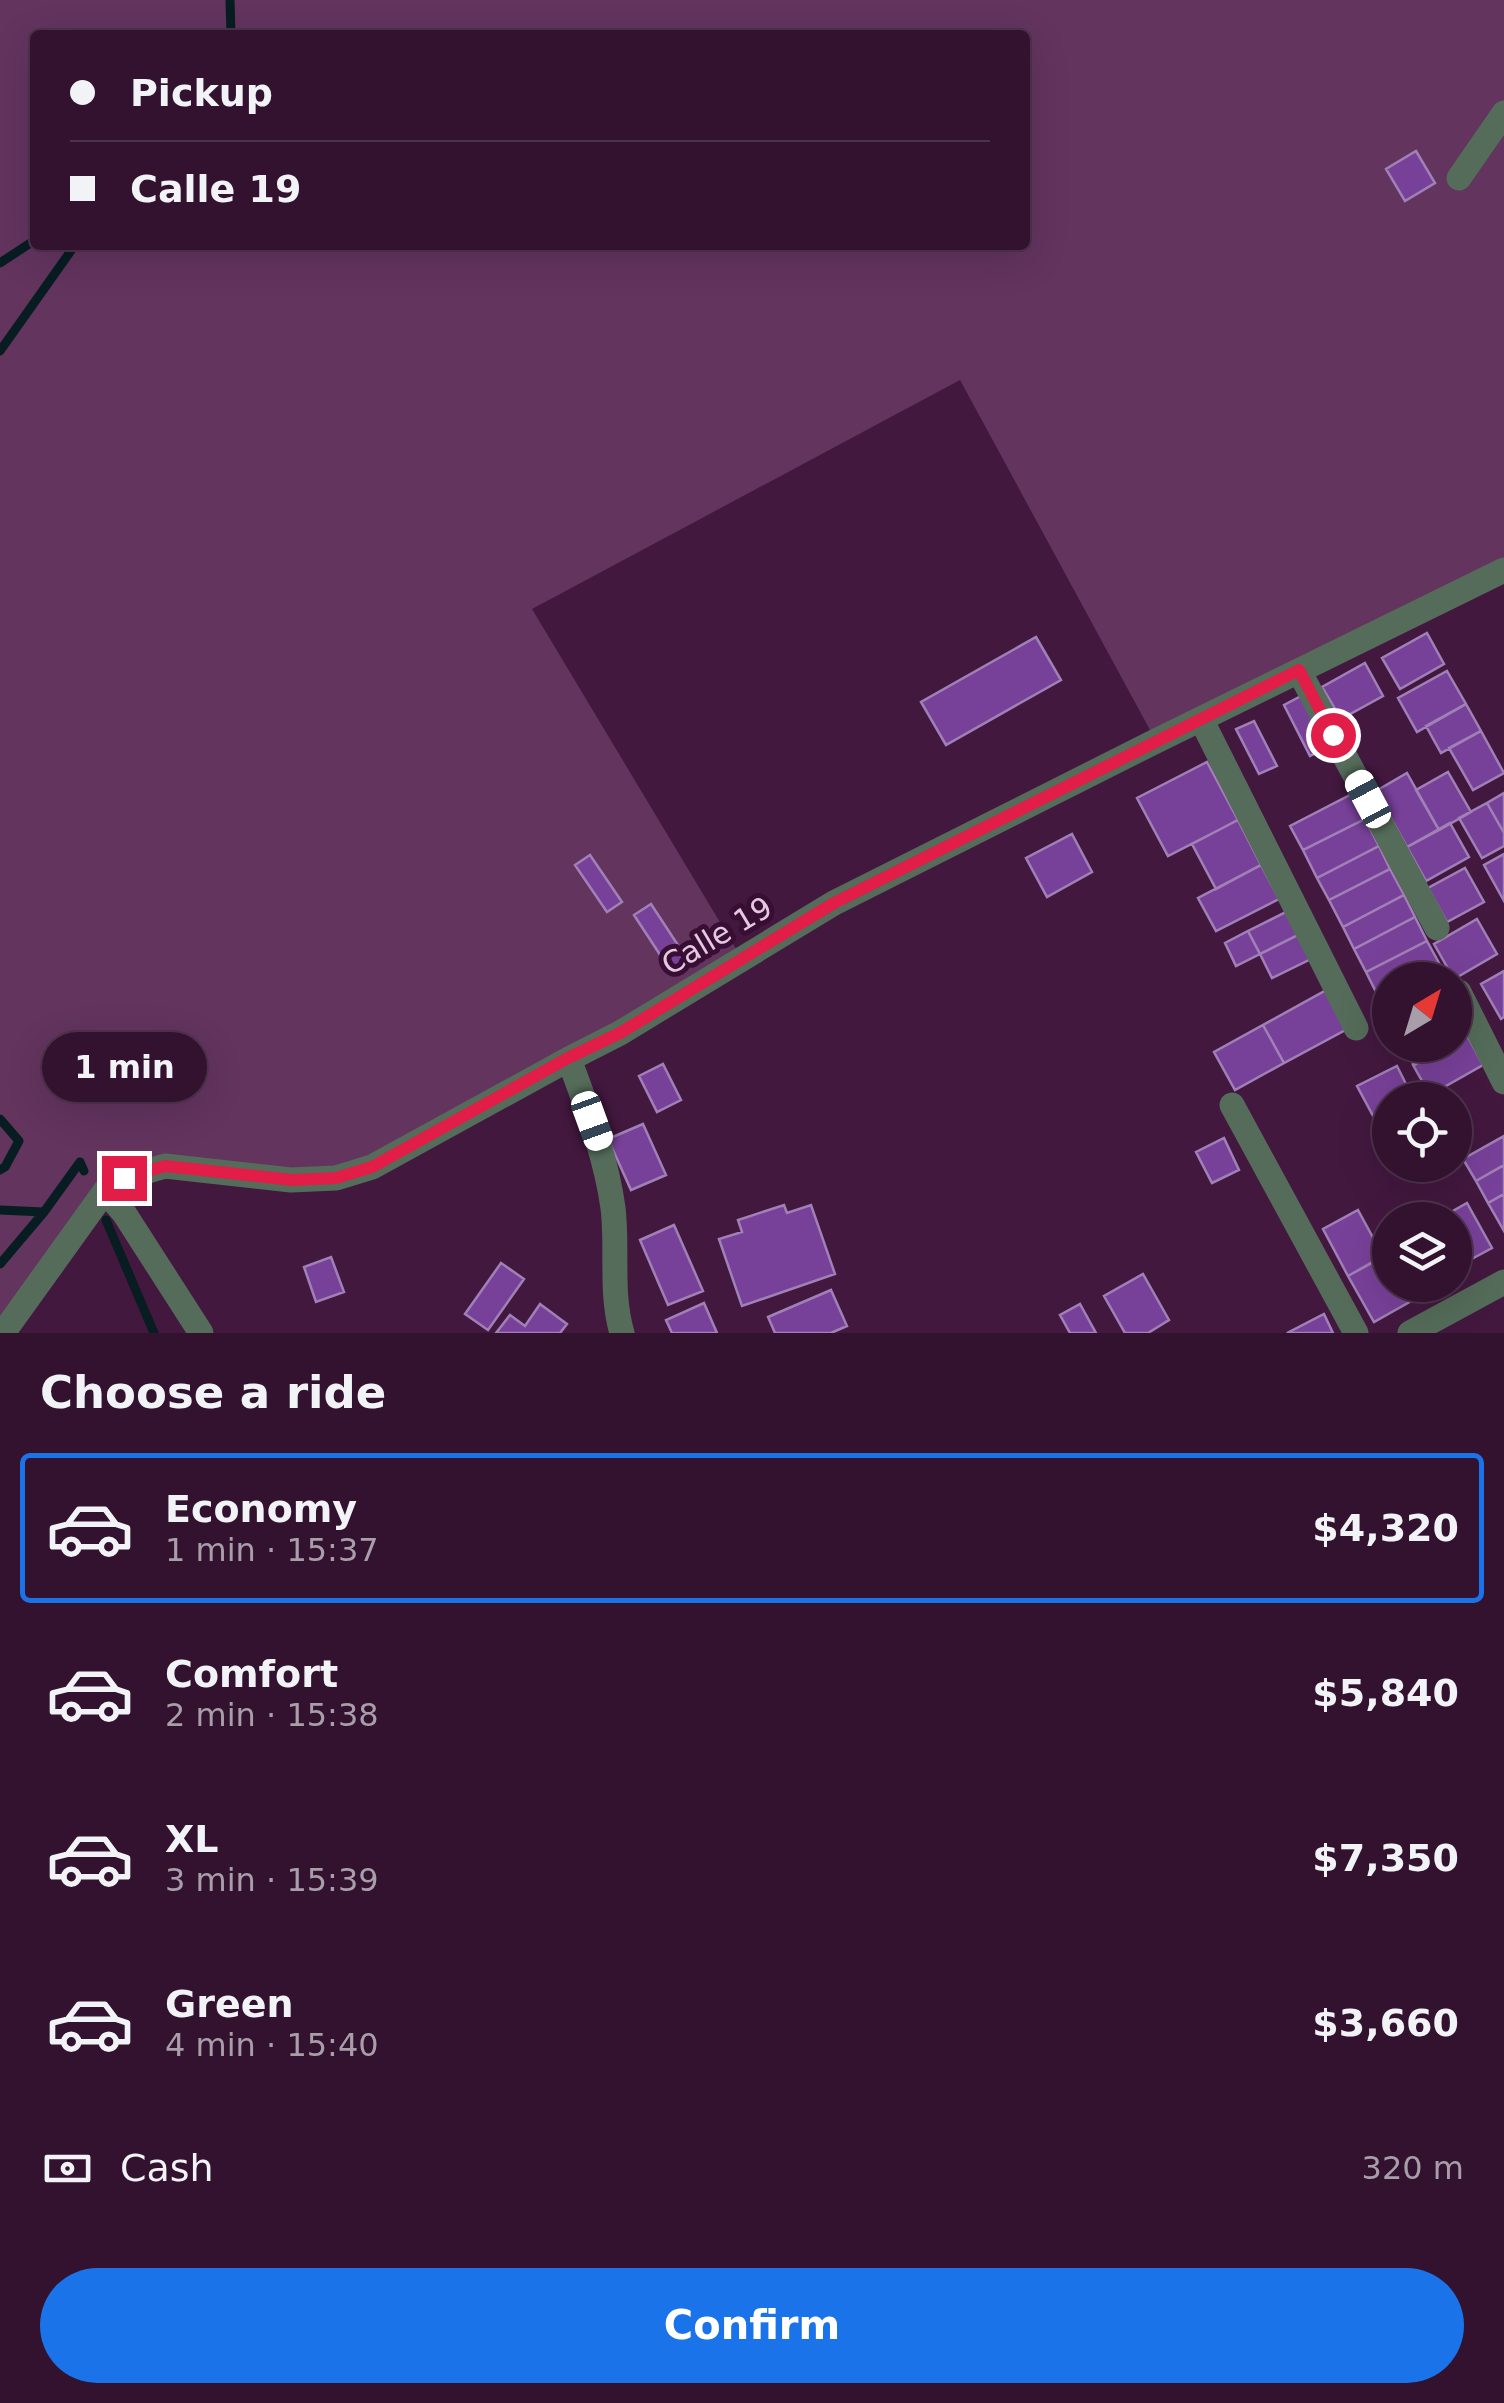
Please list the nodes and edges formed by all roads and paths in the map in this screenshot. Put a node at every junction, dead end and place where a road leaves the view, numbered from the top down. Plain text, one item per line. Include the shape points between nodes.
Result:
1 (1504, 112) edge
2 (1460, 178) dead end
3 (1504, 570) edge
4 (1299, 670) junction
5 (1201, 718) junction
6 (1437, 928) dead end
7 (1472, 1019) edge
8 (1356, 1028) dead end
9 (568, 1058) junction
10 (1504, 1082) edge
11 (1232, 1105) dead end
12 (105, 1191) junction
13 (1504, 1282) edge
14 (3, 1333) edge
15 (201, 1333) edge
16 (622, 1333) edge
17 (1356, 1333) edge
18 (1410, 1333) edge

1 - 2 street
3 - 4 street, Calle 19
4 - 5 street, Calle 19
4 - 6 street
5 - 8 street
5 - 9 street, Calle 19 via 834,903
7 - 10 street
9 - 12 street, Calle 19 via 372,1167 336,1178 292,1180 165,1166
9 - 16 street via 602,1149 614,1210
11 - 17 street
12 - 14 street, Calle 19
12 - 15 street
13 - 18 street

